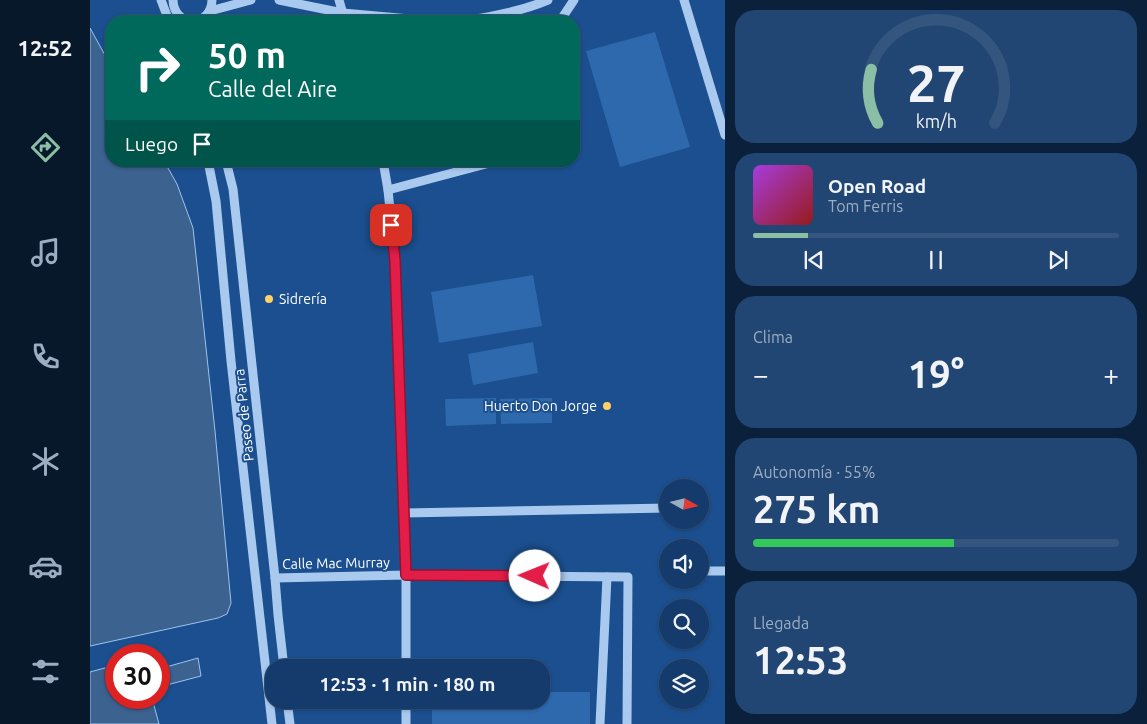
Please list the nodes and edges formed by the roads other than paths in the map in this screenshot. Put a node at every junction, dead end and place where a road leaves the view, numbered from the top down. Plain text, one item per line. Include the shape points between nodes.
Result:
1 (161, 0) edge
2 (173, 0) edge
3 (212, 0) edge
4 (251, 0) edge
5 (279, 0) edge
6 (339, 0) edge
7 (548, 0) edge
8 (574, 0) edge
9 (684, 0) edge
10 (210, 11) junction
11 (167, 15) edge
12 (179, 15) edge
13 (207, 15) edge
14 (336, 15) edge
15 (343, 15) edge
16 (498, 15) edge
17 (564, 15) edge
18 (724, 134) edge
19 (209, 167) edge
20 (228, 167) edge
21 (384, 167) edge
22 (475, 167) edge
23 (388, 190) junction
24 (659, 508) edge
25 (404, 513) junction
26 (709, 571) edge
27 (724, 571) edge
28 (406, 575) junction
29 (607, 577) junction
30 (276, 578) junction
31 (283, 659) edge
32 (406, 659) edge
33 (288, 709) edge
34 (406, 709) edge
35 (272, 724) edge
36 (290, 724) edge
37 (406, 724) edge
38 (600, 724) edge
39 (627, 724) edge

1 - 11 street
2 - 12 street
3 - 10 street
4 - 10 street
5 - 14 street
6 - 15 street
7 - 16 street
8 - 17 street
9 - 18 street
10 - 13 street
19 - 35 street via 216,201
20 - 30 street, Paseo de Parra via 233,189
21 - 23 street
22 - 23 street
23 - 25 street via 395,260
24 - 25 street
25 - 28 street
26 - 27 street
28 - 29 street, Calle Mac Murray
28 - 30 street, Calle Mac Murray
28 - 32 street
29 - 38 street
29 - 39 street, Calle Mac Murray via 628,577
30 - 31 street, Paseo de Parra
33 - 36 street
34 - 37 street

